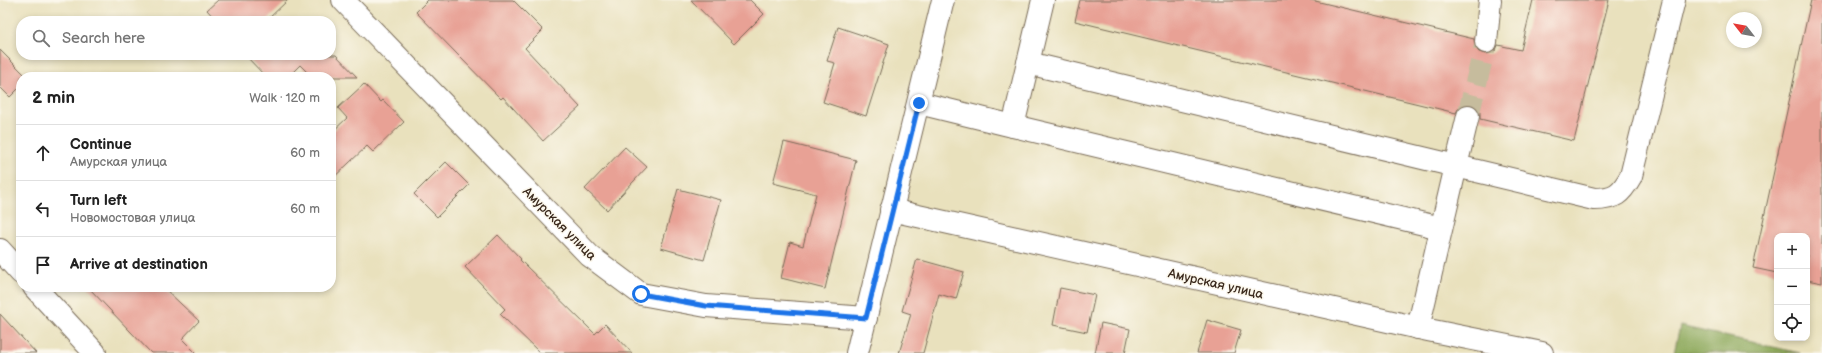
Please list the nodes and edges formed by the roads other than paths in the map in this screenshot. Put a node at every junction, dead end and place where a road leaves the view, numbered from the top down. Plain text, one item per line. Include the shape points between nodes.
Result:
1 (343, 0) edge
2 (943, 0) edge
3 (1043, 0) edge
4 (1490, 0) edge
5 (1674, 0) edge
6 (1486, 42) tunnel mouth
7 (1028, 64) junction
8 (919, 103) junction
9 (1468, 116) tunnel mouth
10 (1013, 126) junction
11 (1456, 166) junction
12 (891, 210) junction
13 (1441, 228) junction
14 (0, 250) edge
15 (16, 268) edge
16 (39, 292) edge
17 (866, 318) junction
18 (1418, 328) junction
19 (95, 353) edge
20 (858, 353) edge
21 (1542, 353) edge

1 - 17 street, Амурская улица via 590,256 641,294 706,306
2 - 8 street
3 - 7 street
4 - 6 street
5 - 11 street via 1631,176 1625,188 1615,196 1594,199
7 - 10 street
7 - 11 street
8 - 10 street
8 - 12 street
9 - 11 street
10 - 13 street
11 - 13 street
12 - 17 street
12 - 18 street, Амурская улица
13 - 18 street
14 - 15 street
16 - 19 street
17 - 20 street
18 - 21 street, Амурская улица

